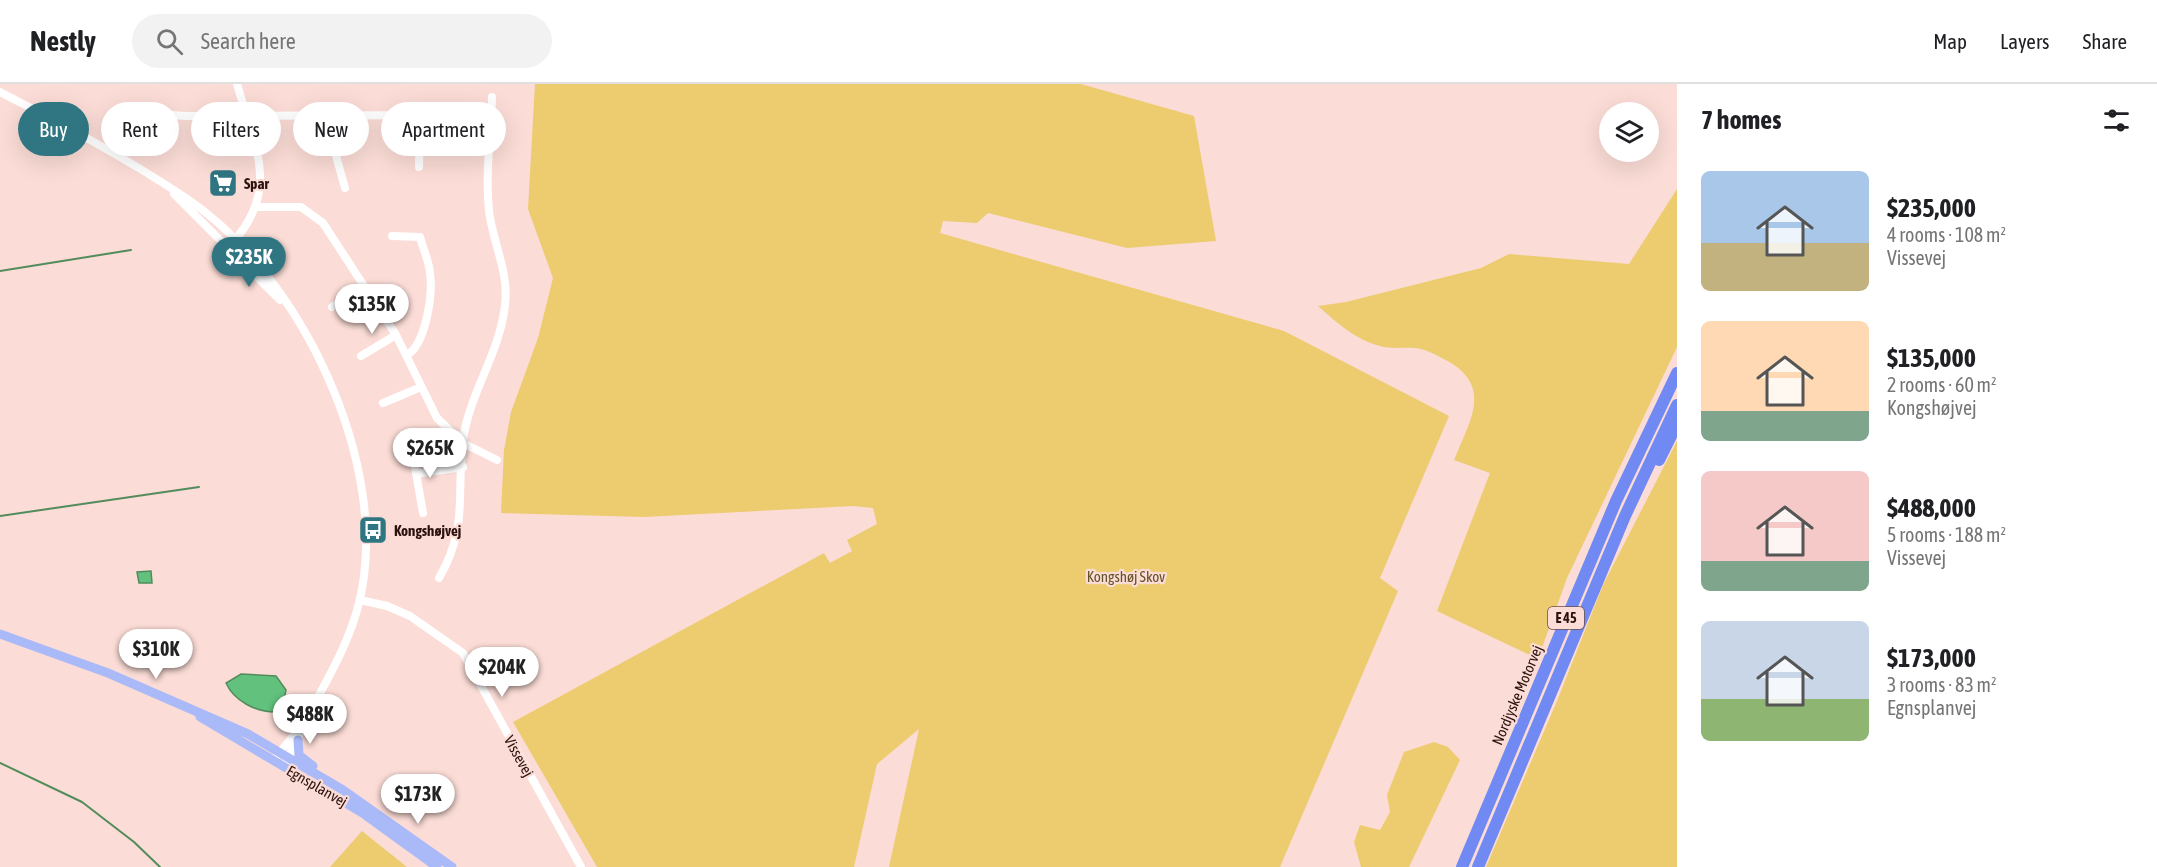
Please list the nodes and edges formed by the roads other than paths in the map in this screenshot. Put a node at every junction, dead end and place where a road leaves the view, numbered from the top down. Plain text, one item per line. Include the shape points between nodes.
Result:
1 (237, 84) edge
2 (0, 93) edge
3 (492, 97) dead end
4 (242, 102) edge
5 (492, 102) edge
6 (255, 156) edge
7 (337, 156) edge
8 (419, 156) edge
9 (490, 156) edge
10 (419, 167) dead end
11 (164, 186) junction
12 (345, 188) dead end
13 (257, 207) junction
14 (392, 236) dead end
15 (420, 237) junction
16 (234, 240) junction
17 (431, 240) dead end
18 (228, 247) junction
19 (364, 286) junction
20 (332, 307) dead end
21 (289, 310) junction
22 (396, 335) junction
23 (406, 355) junction
24 (361, 356) dead end
25 (1677, 373) edge
26 (421, 387) junction
27 (383, 403) dead end
28 (1677, 405) edge
29 (1677, 424) edge
30 (463, 443) junction
31 (412, 450) dead end
32 (497, 460) dead end
33 (463, 467) junction
34 (416, 474) junction
35 (423, 513) dead end
36 (438, 578) dead end
37 (1596, 584) junction
38 (360, 600) junction
39 (0, 634) edge
40 (193, 712) junction
41 (306, 722) junction
42 (298, 740) junction
43 (280, 756) junction
44 (343, 790) junction
45 (437, 867) edge
46 (452, 867) edge
47 (580, 867) edge
48 (1462, 867) edge
49 (1478, 867) edge

1 - 4 street
2 - 11 street via 104,145
3 - 5 street
6 - 13 street via 260,175
7 - 12 street
8 - 10 street
9 - 30 street via 489,209 506,277 505,306
11 - 16 street via 186,198
11 - 18 street
13 - 16 street
13 - 19 street via 301,207 315,214
14 - 15 street
15 - 17 street
15 - 23 street via 430,272 431,293 420,341
16 - 18 street
16 - 21 street via 270,280
18 - 21 street
19 - 20 street
19 - 22 street
21 - 38 street via 333,387 356,450 367,510
22 - 23 street
22 - 24 street
23 - 26 street
25 - 48 highway, Nordjyske Motorvej / E 45 via 1616,501
26 - 27 street
26 - 30 street via 437,417
28 - 37 highway, Nordjyske Motorvej / E 45
29 - 37 highway
30 - 32 street
30 - 33 street
31 - 34 street
33 - 34 street
33 - 36 street via 458,536
34 - 35 street
37 - 49 highway, Nordjyske Motorvej / E 45
38 - 41 street via 344,649
38 - 47 street, Vissevej via 410,616 463,653
39 - 40 main road, Egnsplanvej via 108,673
40 - 43 main road, Egnsplanvej via 221,730
40 - 43 main road, Egnsplanvej via 230,725
41 - 42 street
41 - 43 street
42 - 43 street
42 - 44 main road via 300,755
43 - 44 main road, Egnsplanvej
43 - 45 main road, Egnsplanvej via 283,767 364,814
44 - 46 main road, Egnsplanvej

